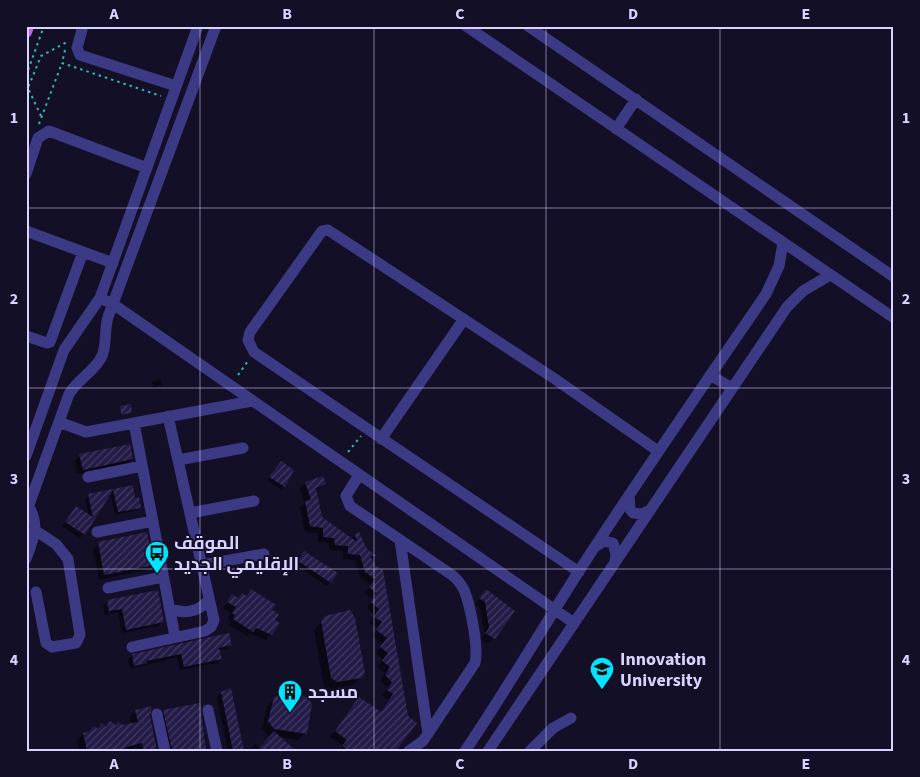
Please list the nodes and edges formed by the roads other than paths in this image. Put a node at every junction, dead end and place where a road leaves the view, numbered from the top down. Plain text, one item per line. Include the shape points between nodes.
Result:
1 (28, 26) edge
2 (84, 26) edge
3 (198, 26) edge
4 (216, 26) edge
5 (466, 26) edge
6 (528, 26) edge
7 (26, 32) edge
8 (176, 86) junction
9 (636, 99) junction
10 (616, 129) junction
11 (147, 168) junction
12 (26, 174) edge
13 (26, 231) edge
14 (783, 243) junction
15 (83, 252) junction
16 (112, 263) junction
17 (830, 275) junction
18 (894, 277) edge
19 (100, 298) junction
20 (113, 304) junction
21 (894, 318) edge
22 (464, 319) junction
23 (26, 336) edge
24 (710, 375) junction
25 (732, 388) junction
26 (252, 400) junction
27 (168, 416) junction
28 (59, 422) junction
29 (134, 423) junction
30 (31, 426) edge
31 (382, 439) junction
32 (243, 448) dead end
33 (658, 451) junction
34 (26, 456) edge
35 (178, 460) junction
36 (142, 466) junction
37 (359, 475) junction
38 (88, 477) dead end
39 (629, 495) junction
40 (254, 501) dead end
41 (27, 510) edge
42 (650, 510) junction
43 (190, 513) junction
44 (153, 521) junction
45 (36, 531) junction
46 (97, 532) dead end
47 (400, 540) junction
48 (596, 546) junction
49 (264, 554) dead end
50 (26, 559) edge
51 (614, 564) junction
52 (202, 565) junction
53 (579, 572) junction
54 (163, 577) junction
55 (108, 588) dead end
56 (36, 592) dead end
57 (210, 600) junction
58 (32, 604) edge
59 (169, 608) junction
60 (555, 611) junction
61 (574, 623) junction
62 (175, 637) junction
63 (132, 647) dead end
64 (208, 710) dead end
65 (157, 714) dead end
66 (571, 718) dead end
67 (428, 734) junction
68 (498, 736) junction
69 (165, 751) edge
70 (217, 751) edge
71 (409, 751) edge
72 (456, 751) edge
73 (464, 751) edge
74 (488, 751) edge
75 (500, 751) edge
76 (530, 751) edge

1 - 7 main road
2 - 8 lane via 77,48 80,55
3 - 8 lane
4 - 20 lane
5 - 10 lane
6 - 9 lane
8 - 11 lane
9 - 10 lane
9 - 18 lane
10 - 14 lane
11 - 12 lane via 49,132 38,138
11 - 16 lane
13 - 15 lane
14 - 17 lane
14 - 24 lane via 771,286
15 - 16 lane
15 - 23 lane via 50,342
16 - 19 lane
17 - 21 lane
17 - 25 lane via 803,291 788,307
19 - 20 lane
19 - 30 lane via 64,350
20 - 26 lane
20 - 28 lane via 105,326 102,358 73,386
22 - 31 lane
22 - 31 lane via 335,233 322,231 250,332 248,340 254,352
22 - 33 lane
24 - 25 lane
24 - 33 lane
25 - 42 lane
26 - 27 lane
26 - 37 lane
27 - 29 lane
27 - 35 lane
28 - 29 lane via 86,432
28 - 41 lane
29 - 36 lane
30 - 34 lane
31 - 53 lane
32 - 35 lane
33 - 39 lane
35 - 43 lane
36 - 38 lane
36 - 44 lane
37 - 47 lane via 348,493 347,503
37 - 60 lane
39 - 42 lane via 633,513 642,514
39 - 48 lane
40 - 43 lane
41 - 45 lane via 35,519
42 - 51 lane
43 - 52 lane
44 - 46 lane
44 - 54 lane
45 - 50 lane
45 - 58 lane via 56,544 68,559 80,635 78,641 52,647 46,643
47 - 67 lane
47 - 67 lane via 460,583 467,601 476,654 471,672
48 - 51 lane via 604,541 613,543
48 - 53 lane
49 - 52 lane
51 - 61 lane
52 - 57 lane
53 - 60 lane
54 - 55 lane
54 - 59 lane
56 - 58 lane
57 - 59 lane via 194,610 181,612
57 - 62 lane via 214,620 211,627
59 - 62 lane
60 - 61 lane
60 - 73 lane via 512,682
61 - 68 lane
62 - 63 lane
64 - 70 lane
65 - 69 lane
66 - 76 lane via 553,728
67 - 71 lane
68 - 74 lane
68 - 75 lane
72 - 73 lane

